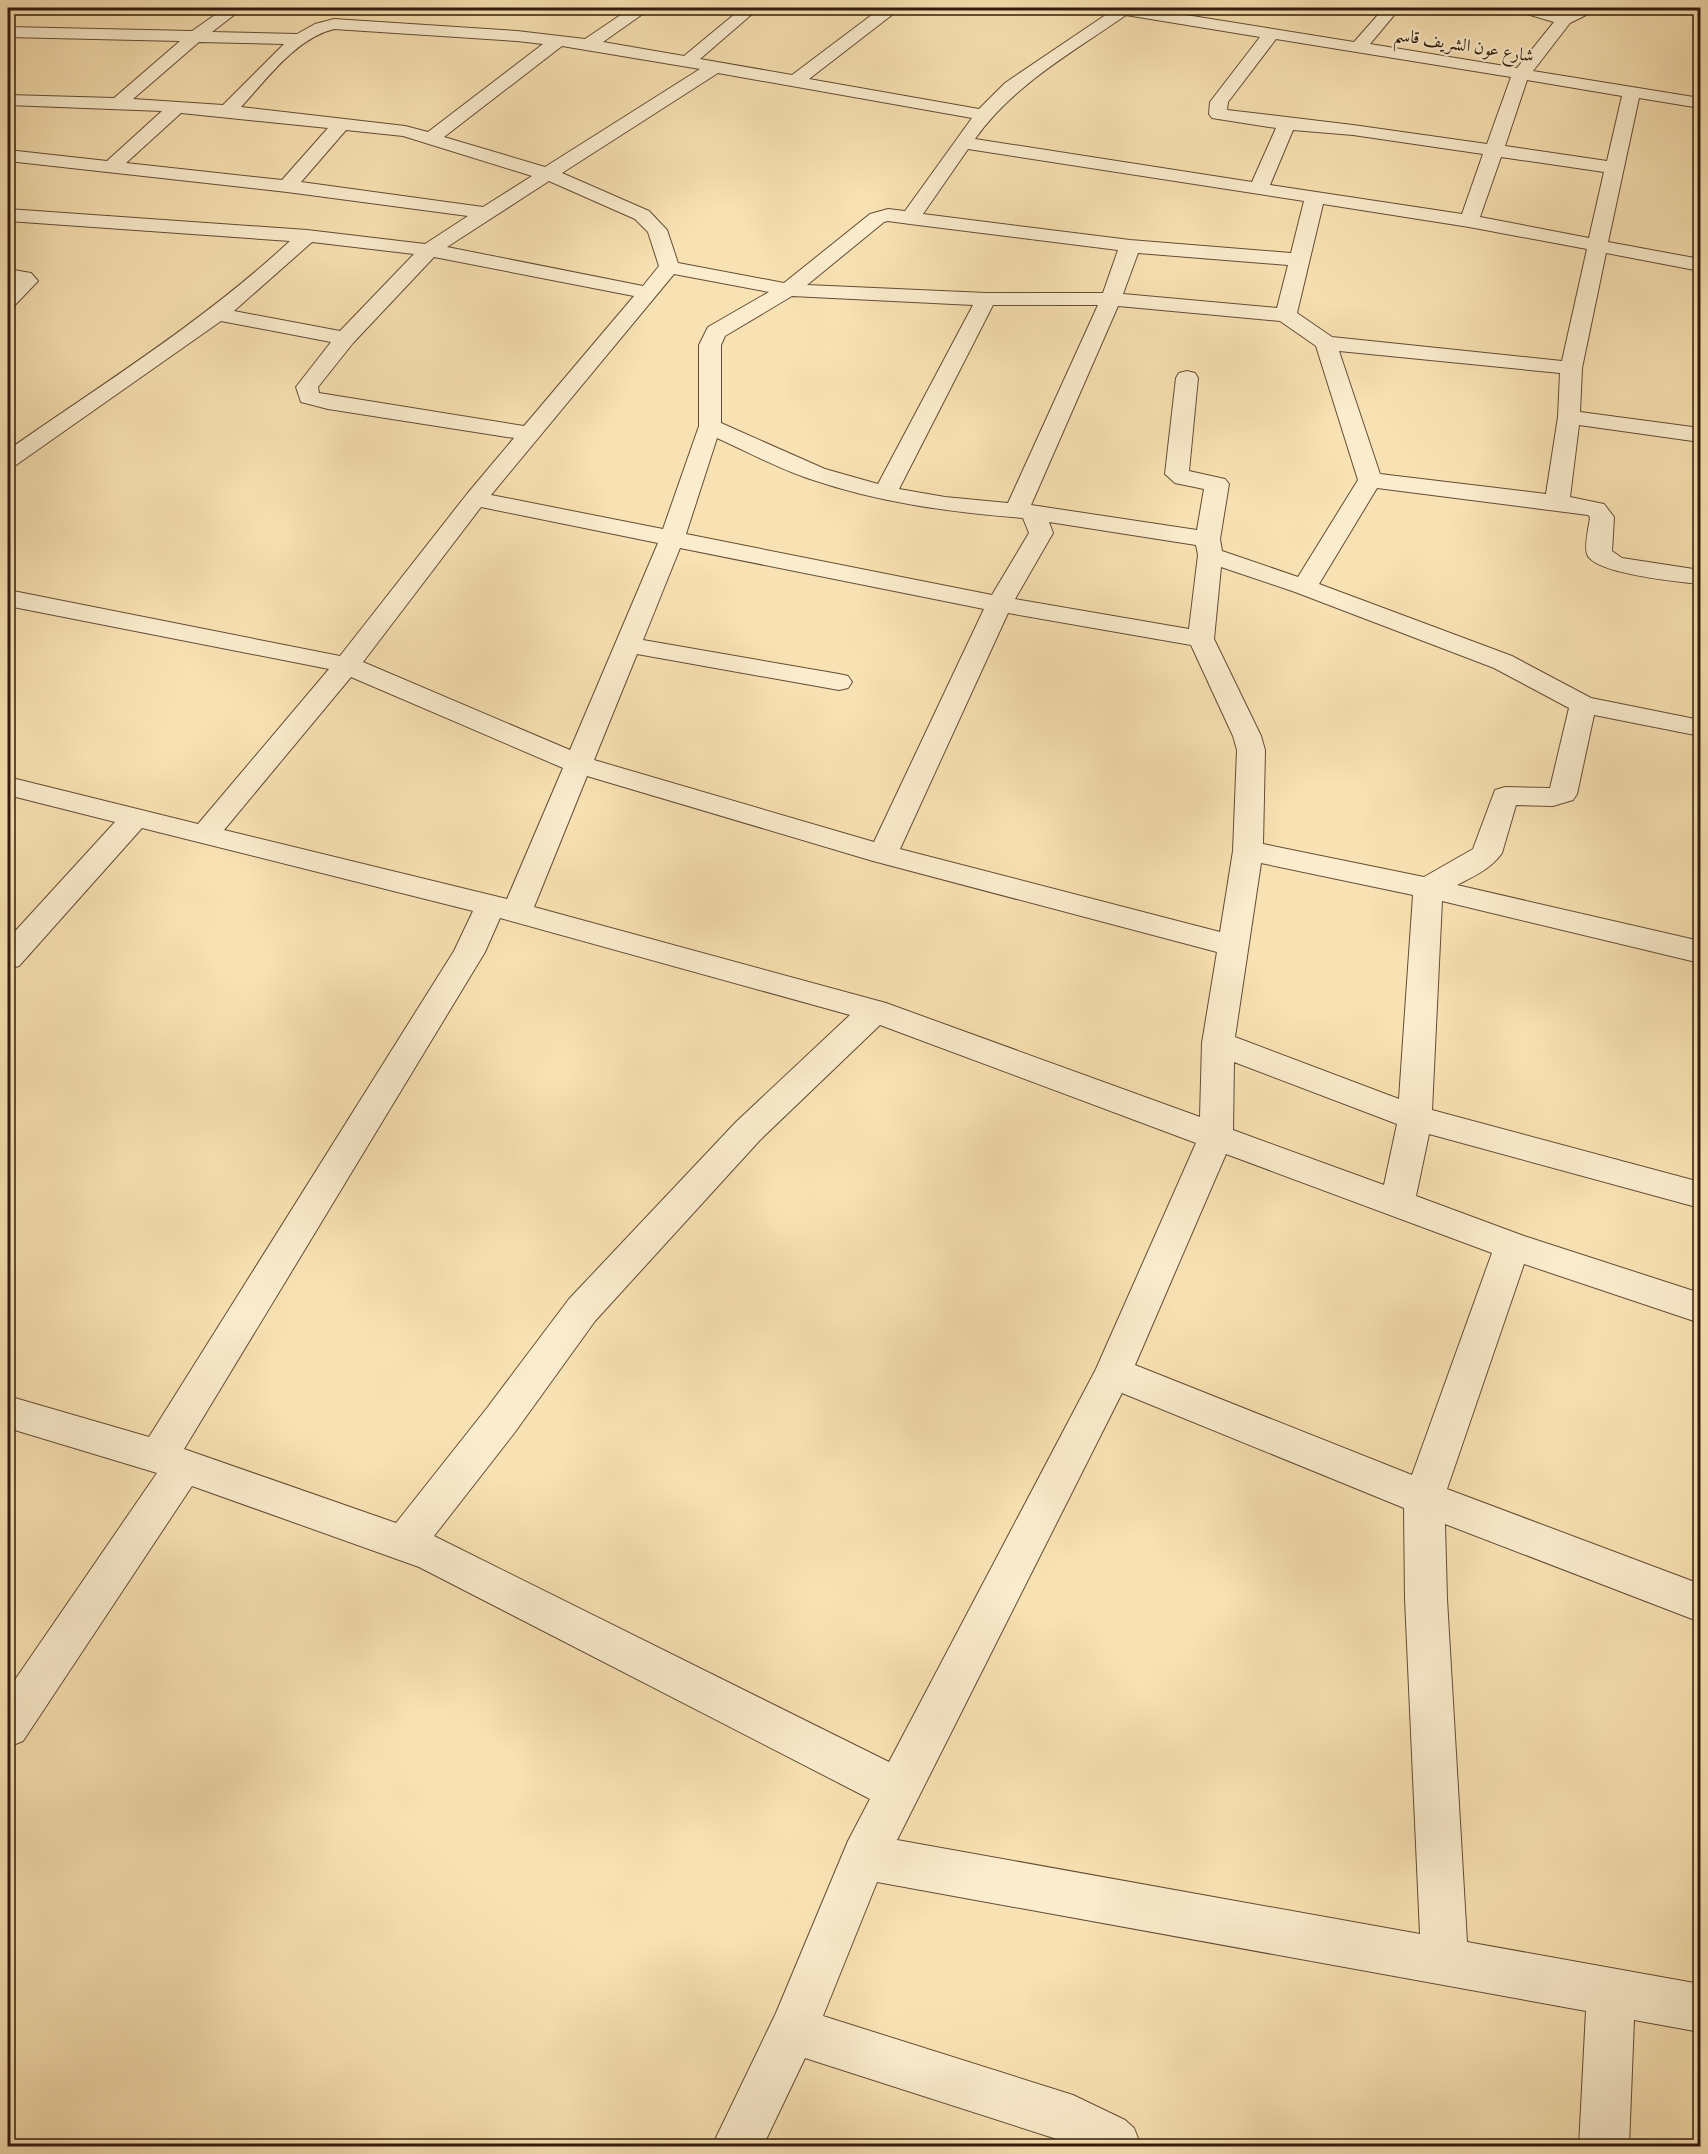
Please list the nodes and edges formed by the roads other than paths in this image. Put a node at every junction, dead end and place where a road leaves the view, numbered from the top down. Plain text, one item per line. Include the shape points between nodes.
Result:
1 (235, 8) edge
2 (641, 8) edge
3 (751, 8) edge
4 (891, 8) edge
5 (1120, 8) edge
6 (1211, 8) edge
7 (1392, 8) edge
8 (1522, 8) edge
9 (1588, 8) edge
10 (1563, 20) junction
11 (1198, 21) junction
12 (8, 32) edge
13 (1271, 34) junction
14 (196, 36) junction
15 (299, 39) junction
16 (559, 40) junction
17 (588, 44) junction
18 (1358, 48) junction
19 (688, 61) junction
20 (716, 67) junction
21 (1521, 74) junction
22 (794, 82) junction
23 (1631, 93) junction
24 (8, 100) edge
25 (1698, 101) edge
26 (118, 103) junction
27 (177, 107) junction
28 (228, 111) junction
29 (983, 115) junction
30 (342, 123) junction
31 (1286, 124) junction
32 (432, 138) junction
33 (964, 143) junction
34 (1495, 151) junction
35 (8, 156) edge
36 (112, 166) junction
37 (1615, 168) junction
38 (547, 174) junction
39 (287, 186) junction
40 (1259, 188) junction
41 (321, 190) junction
42 (1315, 196) junction
43 (487, 213) junction
44 (8, 214) edge
45 (910, 218) junction
46 (304, 220) junction
47 (1469, 221) junction
48 (1599, 245) junction
49 (1130, 246) junction
50 (429, 250) junction
51 (1298, 260) junction
52 (1701, 265) edge
53 (669, 267) junction
54 (8, 275) edge
55 (788, 290) junction
56 (650, 293) junction
57 (1111, 299) junction
58 (986, 300) junction
59 (8, 301) edge
60 (217, 314) junction
61 (1286, 315) junction
62 (345, 338) junction
63 (1326, 343) junction
64 (1571, 368) junction
65 (1187, 378) dead end
66 (1569, 417) junction
67 (710, 426) junction
68 (531, 434) junction
69 (1701, 435) edge
70 (8, 460) edge
71 (1370, 480) junction
72 (885, 494) junction
73 (475, 499) junction
74 (1557, 502) junction
75 (1025, 511) junction
76 (672, 538) junction
77 (1209, 547) junction
78 (1701, 577) edge
79 (1304, 586) junction
80 (8, 598) edge
81 (999, 604) junction
82 (1201, 639) junction
83 (629, 645) junction
84 (347, 665) junction
85 (839, 682) dead end
86 (1583, 705) junction
87 (1701, 728) edge
88 (580, 765) junction
89 (8, 786) edge
90 (136, 816) junction
91 (206, 833) junction
92 (1248, 851) junction
93 (883, 854) junction
94 (1428, 888) junction
95 (504, 908) junction
96 (1233, 946) junction
97 (1701, 952) edge
98 (8, 958) edge
99 (875, 1011) junction
100 (1218, 1043) junction
101 (1415, 1118) junction
102 (1216, 1137) junction
103 (1701, 1195) edge
104 (1397, 1204) junction
105 (1512, 1246) junction
106 (1701, 1308) edge
107 (1113, 1372) junction
108 (8, 1412) edge
109 (171, 1462) junction
110 (1424, 1498) junction
111 (404, 1544) junction
112 (1701, 1603) edge
113 (8, 1726) edge
114 (897, 1789) junction
115 (864, 1857) junction
116 (1445, 1962) junction
117 (1611, 1990) junction
118 (1701, 2008) edge
119 (793, 2030) junction
120 (737, 2146) edge
121 (1116, 2146) edge
122 (1604, 2146) edge

1 - 14 street
2 - 17 street
3 - 19 street
4 - 22 street
5 - 11 street, شارع عون الشريف قاسم
5 - 29 street via 1022,77
6 - 11 street
7 - 18 street
8 - 10 street
9 - 10 street
10 - 21 street
11 - 13 street, شارع عون الشريف قاسم
12 - 14 street
13 - 18 street, شارع عون الشريف قاسم
13 - 31 street via 1219,102 1218,114
14 - 15 street
14 - 26 street
15 - 16 street via 317,27 334,24
15 - 28 street
16 - 17 street
16 - 32 street
17 - 19 street
18 - 21 street, شارع عون الشريف قاسم
19 - 20 street
20 - 22 street
20 - 38 street
21 - 23 street, شارع عون الشريف قاسم
21 - 34 street
22 - 29 street
23 - 25 street, شارع عون الشريف قاسم
23 - 37 street
24 - 26 street
26 - 27 street
27 - 28 street
27 - 36 street
28 - 30 street
29 - 33 street
30 - 32 street
30 - 39 street
31 - 34 street
31 - 40 street
32 - 38 street
33 - 40 street
33 - 45 street
34 - 37 street
34 - 47 street
35 - 36 street
36 - 39 street
37 - 48 street
38 - 43 street
38 - 53 street via 642,215 657,230
39 - 41 street
40 - 42 street
41 - 43 street
41 - 46 street
42 - 47 street
42 - 51 street
43 - 50 street
44 - 46 street via 285,234
45 - 49 street
45 - 55 street via 877,218
46 - 50 street
46 - 60 street via 269,273
47 - 48 street
48 - 52 street
48 - 64 street
49 - 51 street
49 - 57 street
50 - 56 street
50 - 62 street
51 - 61 street
53 - 55 street
53 - 56 street
54 - 59 street via 28,281
55 - 58 street
55 - 67 street via 716,332 710,345
56 - 68 street
57 - 58 street
57 - 61 street
57 - 75 street
58 - 72 street
60 - 62 street
60 - 70 street
61 - 63 street
62 - 68 street via 307,387 309,397
63 - 64 street
63 - 71 street
64 - 66 street
65 - 77 street via 1177,474 1217,484
66 - 69 street
66 - 74 street
67 - 72 street via 817,474
67 - 76 street
68 - 73 street
71 - 74 street
71 - 79 street
72 - 75 street
73 - 76 street
73 - 84 street
74 - 78 street via 1596,509 1602,517 1599,554 1606,560
75 - 77 street
75 - 81 street via 1041,533
76 - 81 street
76 - 83 street
77 - 79 street
77 - 82 street
79 - 86 street via 1503,662
80 - 84 street
81 - 82 street
81 - 93 street
82 - 92 street via 1251,750
83 - 85 street
83 - 88 street
84 - 88 street
84 - 91 street
86 - 87 street
86 - 94 street via 1563,794 1505,796 1487,854
88 - 93 street
88 - 95 street
89 - 90 street
90 - 91 street
90 - 98 street
91 - 95 street
92 - 94 street
92 - 96 street
93 - 96 street
94 - 97 street
94 - 101 street
95 - 99 street
95 - 109 street via 469,952
96 - 100 street
99 - 102 street
99 - 111 street via 748,1131 582,1310
100 - 101 street
100 - 102 street
101 - 103 street
101 - 104 street
102 - 104 street
102 - 107 street
104 - 105 street
105 - 106 street
105 - 110 street
107 - 110 street
107 - 114 street
108 - 109 street
109 - 111 street
109 - 113 street
110 - 112 street
110 - 116 street
111 - 114 street via 432,1554
114 - 115 street
115 - 116 street
115 - 119 street
116 - 117 street
117 - 118 street
117 - 122 street
119 - 120 street
119 - 121 street via 1072,2120

